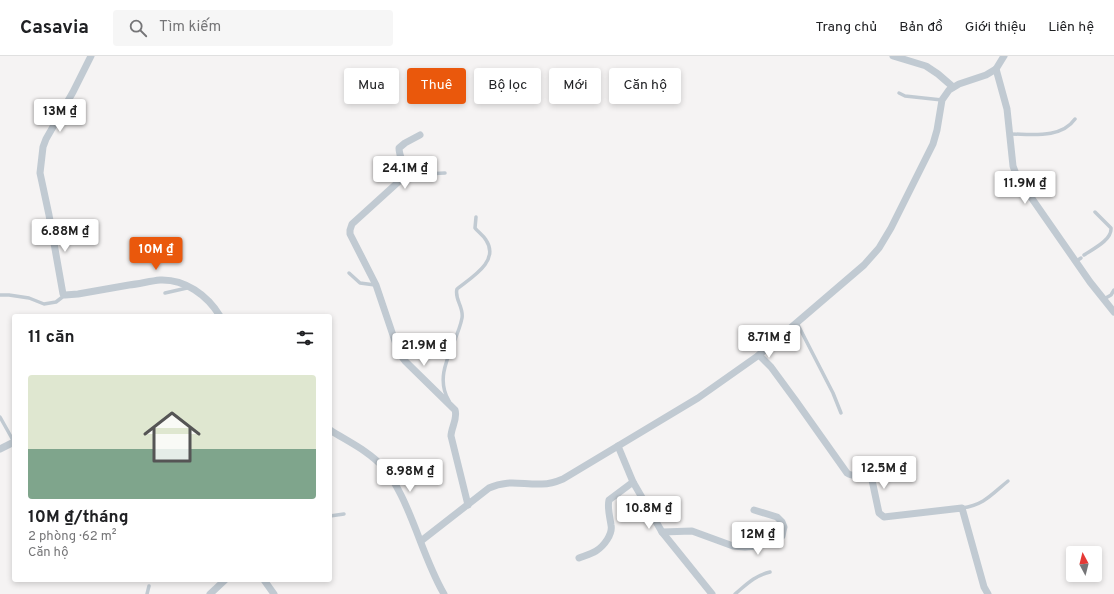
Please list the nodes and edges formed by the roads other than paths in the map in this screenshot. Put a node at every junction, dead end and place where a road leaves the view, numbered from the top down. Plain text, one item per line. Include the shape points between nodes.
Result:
1 (893, 56) edge
2 (1004, 56) edge
3 (89, 58) edge
4 (996, 69) junction
5 (953, 87) junction
6 (899, 94) dead end
7 (942, 100) junction
8 (1075, 119) dead end
9 (1010, 134) junction
10 (420, 135) dead end
11 (445, 173) dead end
12 (406, 175) junction
13 (1095, 212) dead end
14 (476, 217) dead end
15 (1080, 258) junction
16 (349, 273) dead end
17 (376, 285) junction
18 (191, 287) junction
19 (1114, 290) edge
20 (165, 293) dead end
21 (0, 295) edge
22 (65, 295) junction
23 (1103, 299) junction
24 (1114, 312) edge
25 (219, 314) edge
26 (797, 323) junction
27 (759, 355) junction
28 (455, 410) junction
29 (841, 413) dead end
30 (0, 417) edge
31 (332, 431) edge
32 (12, 438) edge
33 (12, 443) edge
34 (618, 446) junction
35 (0, 449) edge
36 (1008, 481) dead end
37 (633, 482) junction
38 (468, 505) junction
39 (962, 508) junction
40 (754, 510) dead end
41 (344, 514) dead end
42 (332, 516) edge
43 (662, 532) junction
44 (421, 541) junction
45 (579, 558) dead end
46 (770, 572) dead end
47 (222, 582) edge
48 (265, 582) edge
49 (149, 586) dead end
50 (147, 594) edge
51 (210, 594) edge
52 (274, 594) edge
53 (444, 594) edge
54 (712, 594) edge
55 (735, 594) edge
56 (988, 594) edge

1 - 5 street via 926,66
2 - 4 street
3 - 22 street via 43,147 40,173 62,294
4 - 5 street
4 - 9 street via 1007,109
5 - 7 street
6 - 7 lane
7 - 26 street via 933,144 879,248 864,265
8 - 9 lane via 1069,127 1055,132
9 - 15 street via 1013,166 1017,177
10 - 12 street via 399,148
11 - 12 lane
12 - 17 street via 350,227 350,234
13 - 15 lane via 1111,228 1111,233
14 - 28 lane via 475,228 486,239 490,248 489,259 457,289 456,294 463,312 460,331 445,369 443,382 445,395
15 - 23 street
16 - 17 lane via 360,284
17 - 28 street via 399,353
18 - 20 lane
18 - 22 street via 176,281 160,280
18 - 25 street
19 - 23 lane
21 - 22 lane via 29,298 44,304 56,302
23 - 24 street
26 - 27 street
26 - 29 lane via 834,393
27 - 34 street via 698,398
27 - 39 street via 788,389 847,473 851,476 866,476 872,480 879,513 882,516
28 - 38 street via 456,417 451,436
30 - 32 lane
31 - 44 street via 383,467 393,480
33 - 35 street
34 - 37 street
34 - 38 street via 554,483 498,484
36 - 39 lane via 981,503
37 - 43 street
37 - 45 street via 609,500 612,527 610,534 598,550
38 - 44 street
39 - 56 street
40 - 43 street via 777,517 782,522 784,531 778,540 745,547 733,546 692,531
41 - 42 lane
43 - 54 street
44 - 53 street
46 - 55 lane via 754,578
47 - 51 street
48 - 52 street
49 - 50 lane

